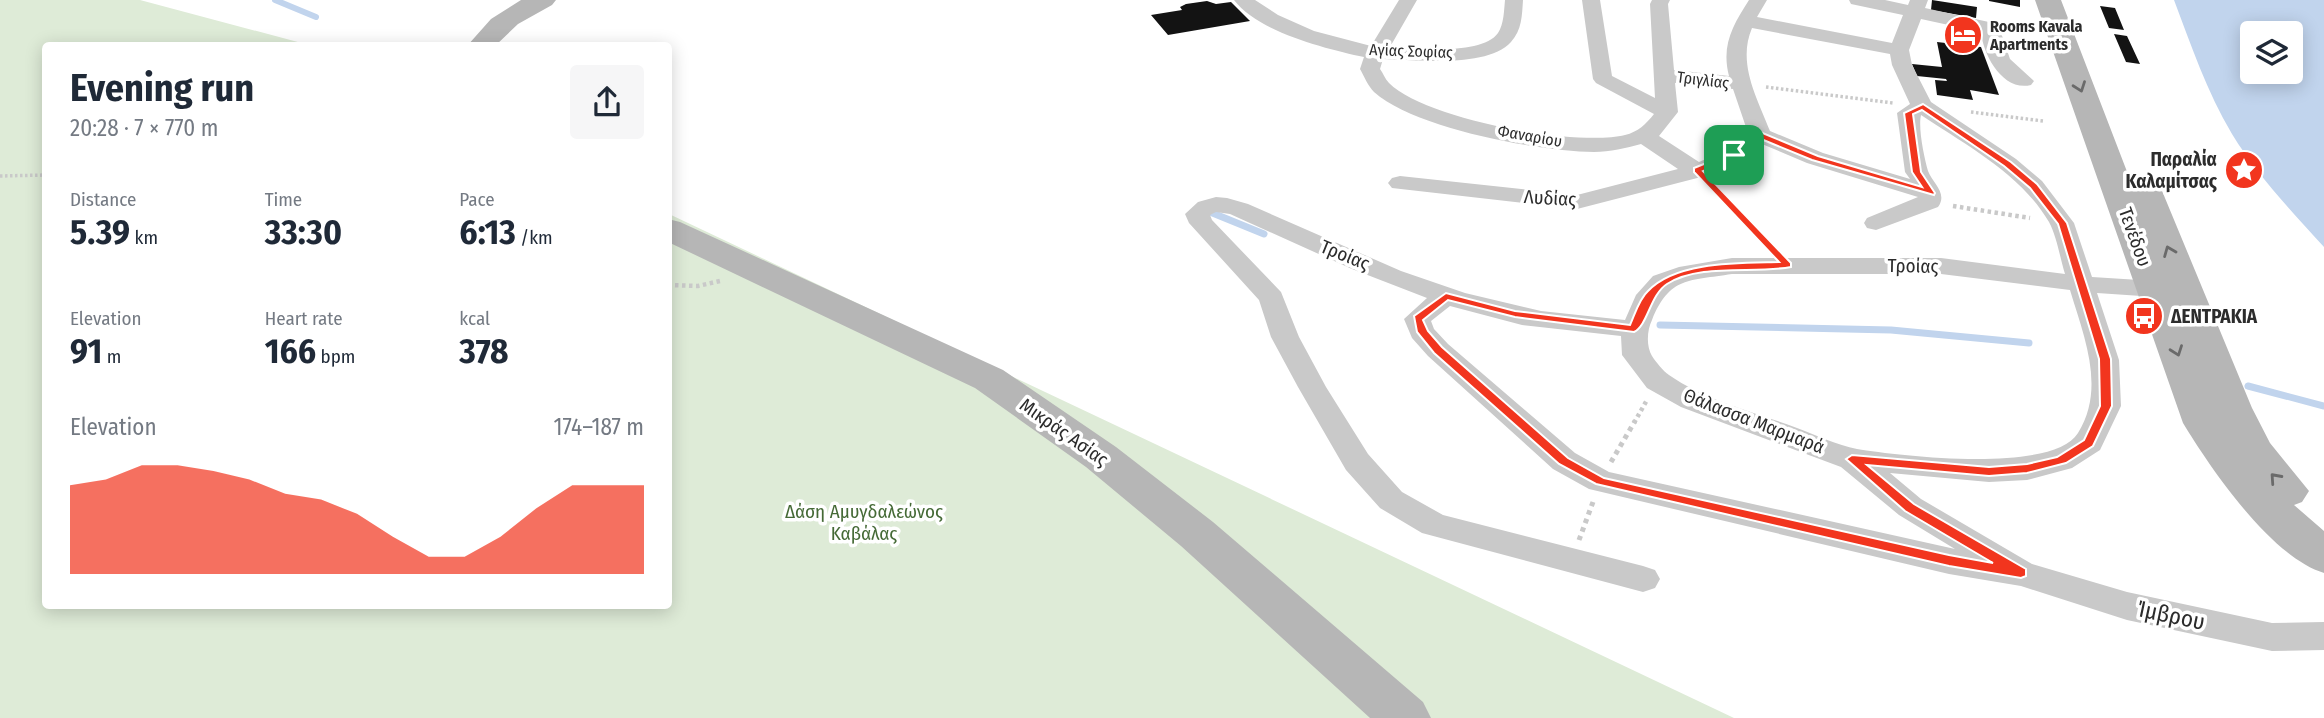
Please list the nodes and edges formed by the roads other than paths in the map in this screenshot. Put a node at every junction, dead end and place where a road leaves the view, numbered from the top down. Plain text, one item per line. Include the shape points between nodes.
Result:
1 (543, 0) edge
2 (1243, 0) edge
3 (1408, 0) edge
4 (1514, 0) edge
5 (1591, 0) edge
6 (1661, 0) edge
7 (1758, 0) edge
8 (1858, 0) edge
9 (2048, 0) edge
10 (2069, 0) edge
11 (1918, 6) edge
12 (1745, 21) junction
13 (484, 42) edge
14 (1899, 50) junction
15 (1377, 53) junction
16 (1664, 75) junction
17 (2024, 81) dead end
18 (1742, 85) junction
19 (1923, 106) junction
20 (1667, 112) junction
21 (1760, 135) junction
22 (1644, 136) junction
23 (1697, 170) junction
24 (1401, 183) dead end
25 (1930, 197) junction
26 (1876, 223) dead end
27 (672, 231) edge
28 (2081, 284) junction
29 (2169, 289) junction
30 (1446, 296) junction
31 (1634, 328) junction
32 (1852, 459) junction
33 (2324, 526) edge
34 (2324, 556) edge
35 (2021, 573) junction
36 (1643, 579) dead end
37 (2324, 636) edge
38 (1405, 718) edge

1 - 13 main road via 499,25
2 - 15 street, Αγίας Σοφίας via 1289,26
3 - 15 street
4 - 15 street, Αγίας Σοφίας via 1505,37 1488,48 1470,53
5 - 20 street via 1603,79
6 - 16 street
7 - 12 street
8 - 11 street
9 -> 29 main road, Τενέδου
29 -> 10 main road, Τενέδου
11 - 14 street
11 - 17 street via 1991,28 1990,38 2006,68
12 - 14 street
12 - 18 street via 1735,51
14 - 19 street, Θάλασσα Μαρμαρά
15 - 22 street, Φαναρίου via 1369,67 1385,94 1437,117 1583,144
16 - 18 street, Τριγλίας
16 - 20 street
18 - 21 street
19 - 25 street via 1909,113 1917,172
19 - 28 street, Θάλασσα Μαρμαρά via 2034,186 2062,223
20 - 22 street
21 - 23 street, Λυδίας via 1734,155
21 - 25 street
22 - 23 street
23 - 24 street, Λυδίας via 1577,202
25 - 26 street
27 - 38 main road, Μικράς Ασίας via 989,379 1101,457 1197,534
28 - 29 street, Τροίας
28 - 31 street, Τροίας via 1941,266 1732,267 1662,282 1649,295
28 - 32 street, Θάλασσα Μαρμαρά via 2105,359 2106,406 2089,443 2061,460 2027,469 1989,471
33 -> 29 main road, Τενέδου via 2253,451
29 -> 34 main road, Τενέδου via 2203,423 2259,498
30 - 31 street, Τροίας via 1515,314
30 - 35 street, Ίμβρου via 1418,319 1422,332 1564,461 1600,481
30 - 36 street, Τροίας via 1239,209 1210,204 1197,214 1272,298 1285,337 1312,387 1357,462 1391,500 1433,525
31 - 32 street, Θάλασσα Μαρμαρά via 1636,355 1657,381 1691,400
32 - 35 street, Ίμβρου via 1910,507
35 - 37 street, Ίμβρου via 2127,606 2272,637

